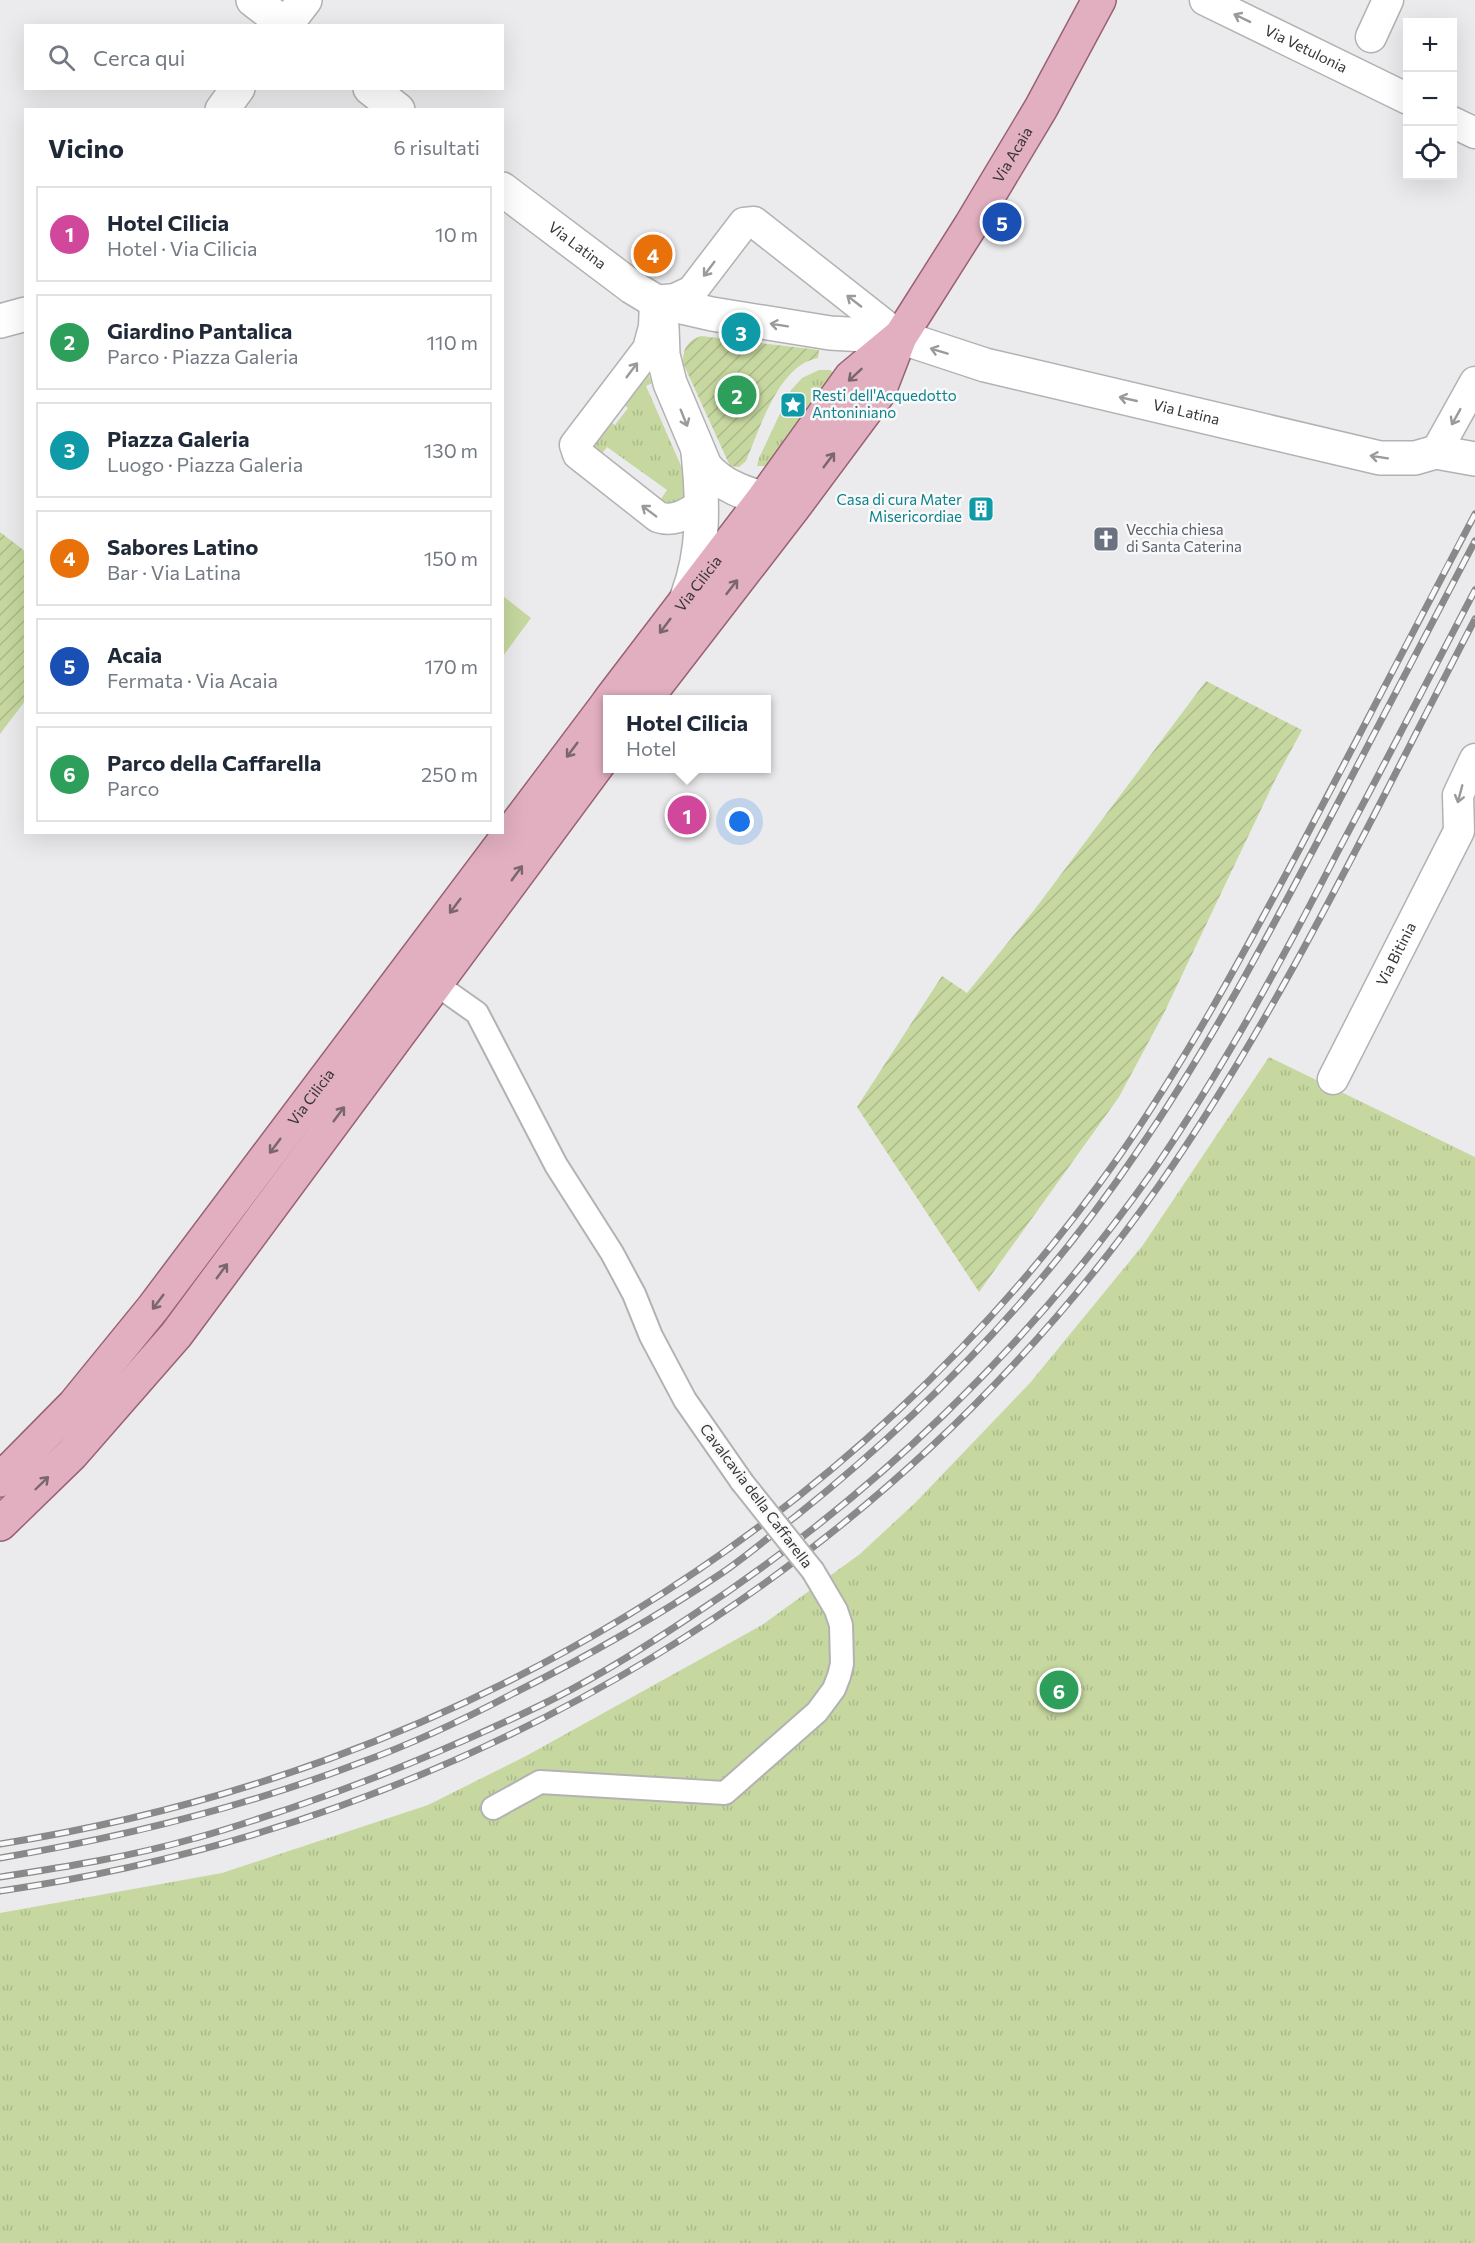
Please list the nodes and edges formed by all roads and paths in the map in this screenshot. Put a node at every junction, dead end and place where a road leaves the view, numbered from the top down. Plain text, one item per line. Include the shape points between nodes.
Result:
1 (253, 0) edge
2 (1100, 0) edge
3 (1205, 0) edge
4 (1388, 0) edge
5 (291, 19) edge
6 (1371, 37) dead end
7 (237, 90) edge
8 (373, 90) edge
9 (1403, 97) edge
10 (223, 108) edge
11 (395, 108) edge
12 (1457, 124) edge
13 (1475, 133) edge
14 (504, 191) edge
15 (655, 301) junction
16 (24, 315) edge
17 (0, 321) edge
18 (900, 337) junction
19 (1475, 382) edge
20 (698, 452) junction
21 (1454, 455) edge
22 (779, 503) junction
23 (702, 504) junction
24 (687, 597) junction
25 (614, 695) edge
26 (648, 695) edge
27 (603, 709) edge
28 (603, 758) edge
29 (1475, 759) edge
30 (1469, 830) edge
31 (436, 984) junction
32 (1333, 1079) dead end
33 (0, 1480) edge
34 (0, 1524) edge
35 (493, 1808) dead end

1 - 5 street
2 - 18 main road, Via Acaia via 1041,108
9 -> 3 street, Via Vetulonia
4 - 6 street
7 - 10 street
8 - 11 street
12 - 13 street
14 - 15 street, Via Latina
18 -> 15 street, Via Latina via 830,333
18 -> 15 street via 754,222 744,223 692,291 675,299
15 -> 20 street via 670,383
23 -> 15 street via 678,518 658,517 578,454 575,445 648,349
16 - 17 street
21 -> 18 street, Via Latina via 1380,458 985,365
22 -> 18 main road via 878,393
18 -> 22 main road, Via Cilicia via 851,377 786,469
19 -> 21 street
20 - 22 street via 714,477 726,485
20 - 23 street
22 - 24 main road, Via Cilicia
26 -> 22 main road, Via Cilicia
23 - 24 street via 696,575
24 -> 25 main road, Via Cilicia
27 -> 33 main road, Via Cilicia via 153,1308 74,1405
31 -> 28 main road
29 -> 30 street, Via Bitinia via 1458,795
30 - 32 street, Via Bitinia
34 -> 31 main road via 72,1454 176,1335
31 - 35 street, Cavalcavia della Caffarella, bridge via 477,1013 556,1165 612,1253 685,1400 742,1482 813,1571 841,1625 842,1664 834,1689 817,1712 725,1793 540,1782

